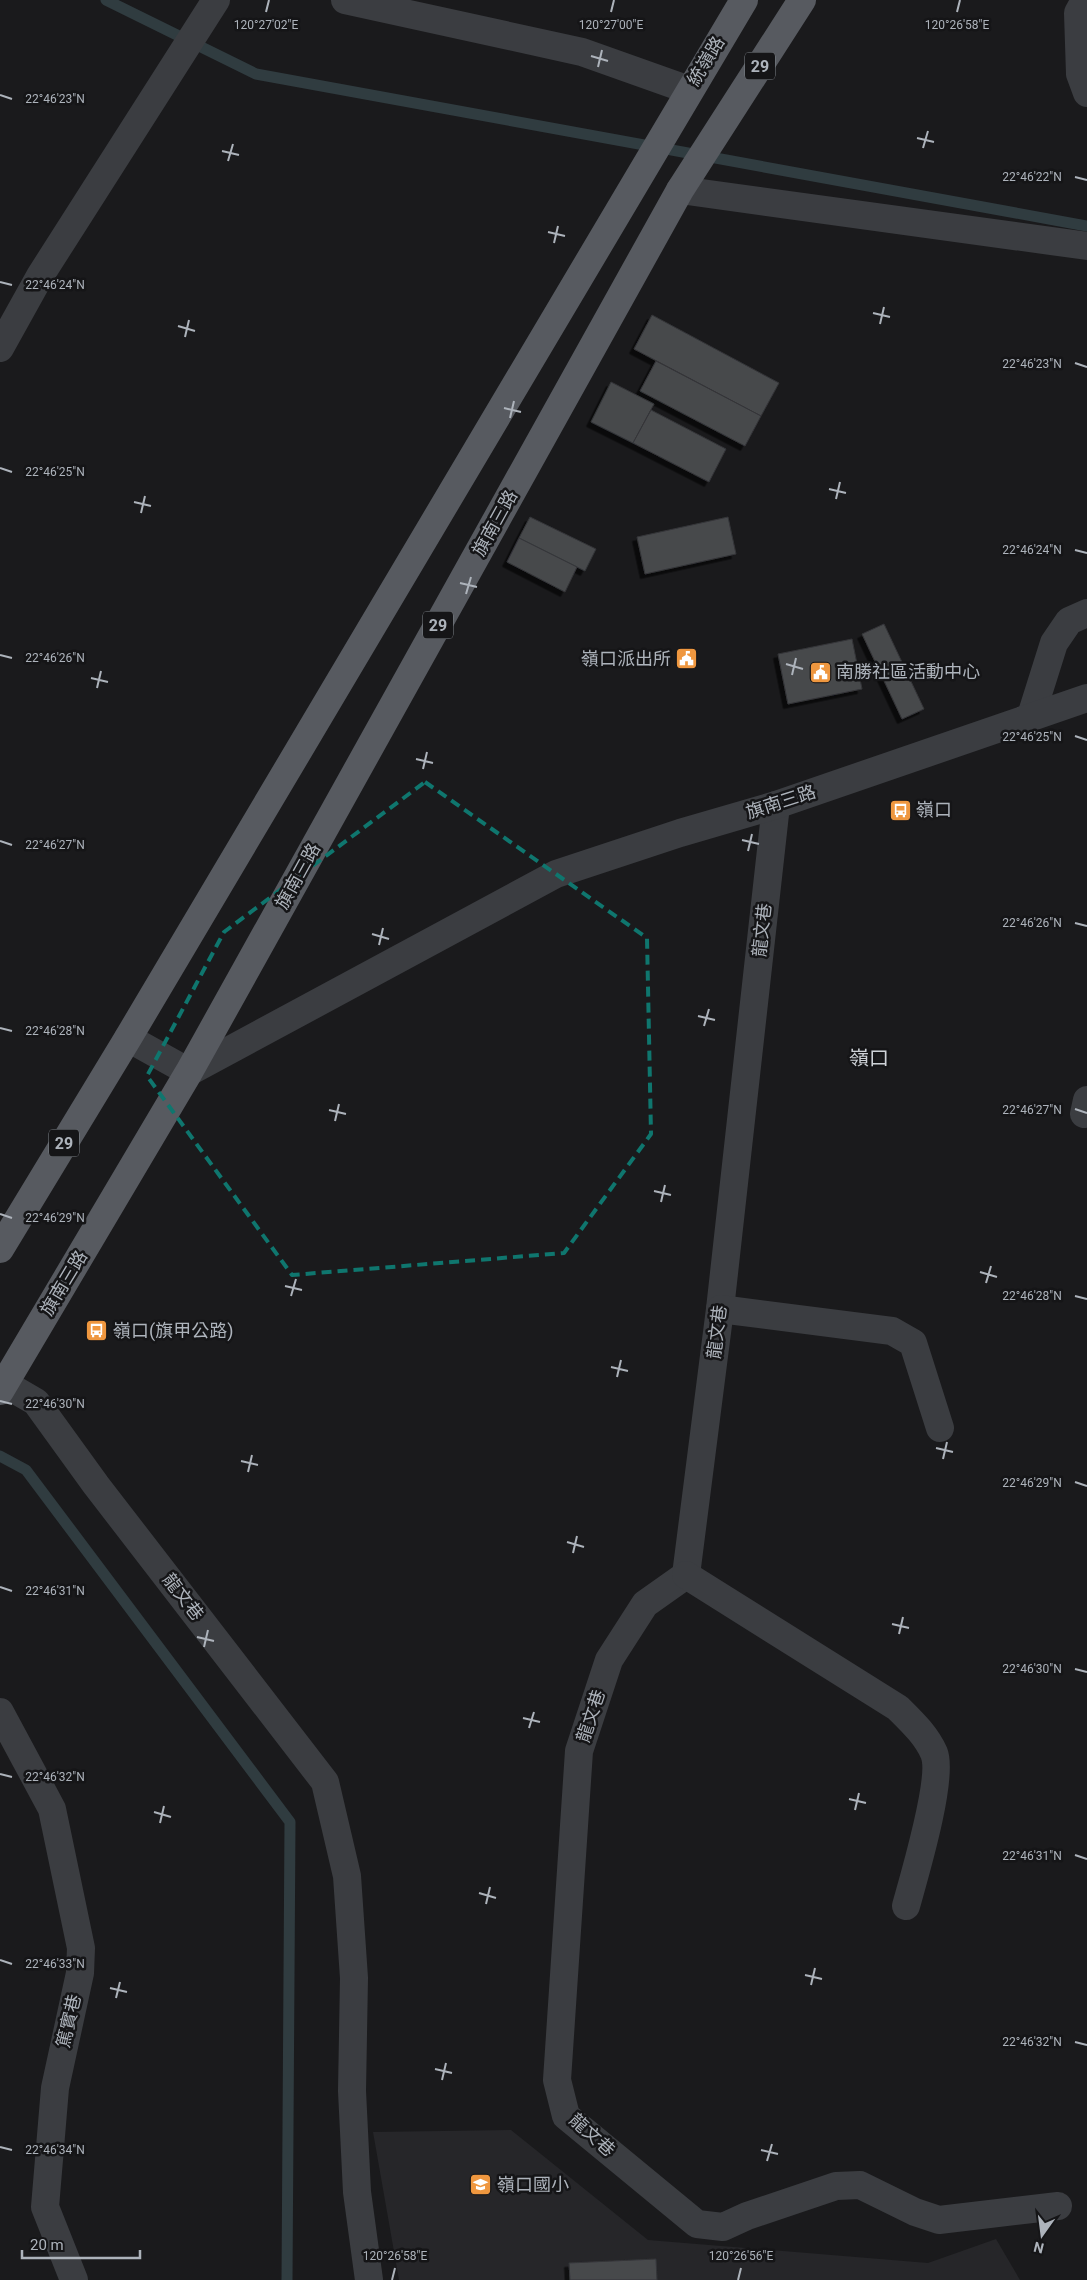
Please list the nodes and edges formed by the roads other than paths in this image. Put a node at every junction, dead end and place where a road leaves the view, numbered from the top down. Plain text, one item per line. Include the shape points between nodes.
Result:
1 (216, 0) edge
2 (345, 0) edge
3 (744, 0) edge
4 (802, 0) edge
5 (1084, 0) edge
6 (689, 90) junction
7 (1087, 93) edge
8 (684, 184) junction
9 (1087, 246) edge
10 (0, 348) edge
11 (1087, 613) edge
12 (1087, 698) edge
13 (1030, 716) junction
14 (776, 805) junction
15 (128, 1038) junction
16 (189, 1072) junction
17 (0, 1249) edge
18 (720, 1309) junction
19 (2, 1385) edge
20 (940, 1428) dead end
21 (686, 1575) junction
22 (0, 1712) edge
23 (906, 1906) dead end
24 (1058, 2206) dead end
25 (74, 2280) edge
26 (369, 2280) edge

1 - 10 street via 40,276
2 - 6 street via 582,52
3 - 6 main road, 統嶺路 / 29
4 - 8 main road, 旗南三路 / 29
5 - 7 street via 1078,13 1080,74
6 - 15 main road, 統嶺路 / 29
8 - 9 street
8 - 16 main road, 旗南三路 / 29
11 - 13 street via 1069,622 1054,643
12 - 13 street, 旗南三路
13 - 14 street, 旗南三路
14 - 16 street, 旗南三路 via 556,874
14 - 18 street, 龍文巷
15 - 16 street
15 - 17 main road, 29
16 - 19 main road, 旗南三路 / 29
18 - 20 street via 892,1331 914,1343
18 - 21 street, 龍文巷
19 - 26 street, 龍文巷 via 36,1402 325,1782 347,1876 354,1978 352,2091 358,2192
21 - 23 street via 898,1708 920,1730 935,1755 935,1791
21 - 24 street, 龍文巷 via 645,1604 609,1660 579,1751 557,2080 566,2116 697,2224 723,2227 836,2186 860,2185 939,2220
22 - 25 street, 篤實巷 via 52,1809 81,1948 80,1973 55,2088 45,2207

